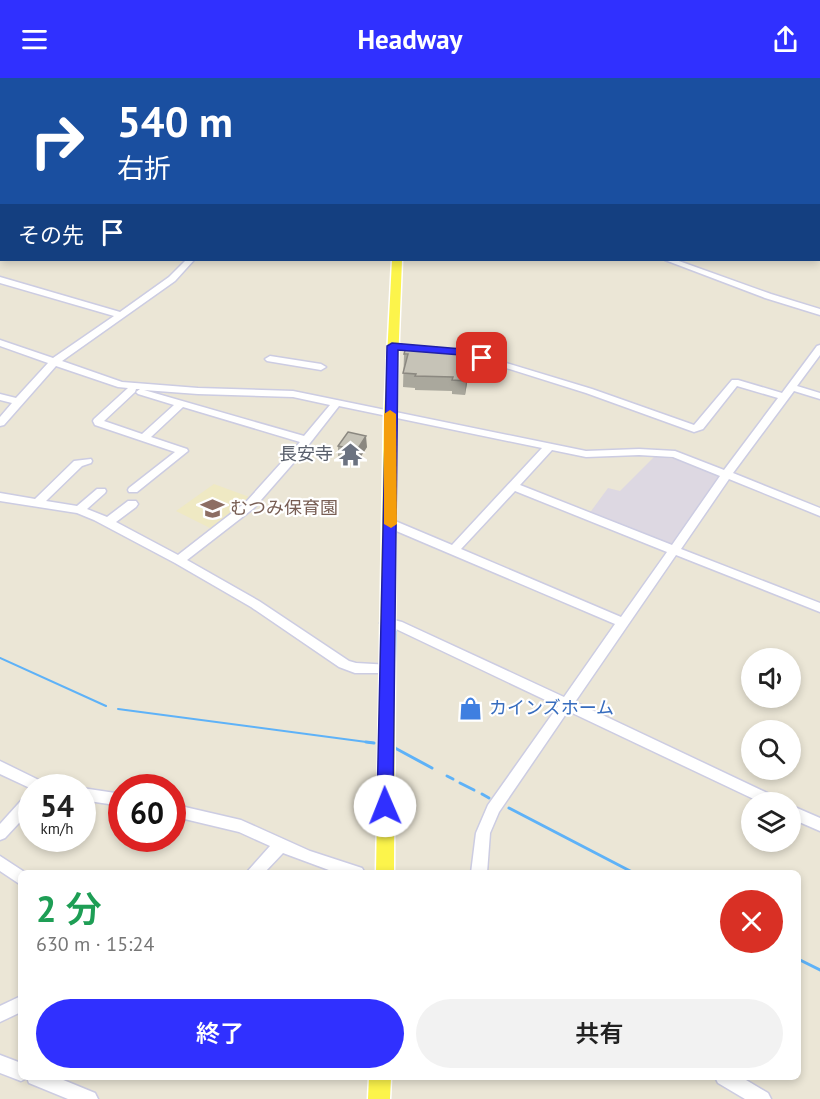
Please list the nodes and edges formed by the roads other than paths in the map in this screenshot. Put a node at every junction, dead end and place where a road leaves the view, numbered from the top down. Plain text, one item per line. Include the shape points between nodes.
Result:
1 (820, 189) edge
2 (820, 199) edge
3 (189, 261) edge
4 (398, 261) edge
5 (672, 261) edge
6 (0, 280) edge
7 (820, 312) edge
8 (122, 315) junction
9 (0, 343) edge
10 (451, 351) edge
11 (819, 351) edge
12 (270, 359) dead end
13 (53, 363) junction
14 (321, 367) dead end
15 (132, 388) junction
16 (788, 392) junction
17 (820, 396) edge
18 (0, 397) edge
19 (19, 402) junction
20 (181, 404) junction
21 (336, 404) junction
22 (390, 415) junction
23 (0, 423) edge
24 (143, 438) junction
25 (306, 440) junction
26 (548, 448) junction
27 (87, 461) dead end
28 (727, 474) junction
29 (512, 486) junction
30 (133, 490) dead end
31 (101, 491) dead end
32 (0, 497) edge
33 (37, 503) junction
34 (132, 504) dead end
35 (79, 510) junction
36 (820, 512) edge
37 (108, 522) junction
38 (391, 524) junction
39 (454, 549) junction
40 (675, 551) junction
41 (179, 560) junction
42 (820, 608) edge
43 (387, 623) junction
44 (624, 623) junction
45 (386, 668) junction
46 (566, 704) junction
47 (0, 767) edge
48 (18, 776) edge
49 (752, 792) edge
50 (186, 813) edge
51 (18, 814) edge
52 (801, 816) edge
53 (820, 825) edge
54 (0, 834) edge
55 (282, 844) junction
56 (0, 863) edge
57 (257, 870) edge
58 (348, 870) edge
59 (385, 870) edge
60 (479, 870) edge
61 (18, 876) edge
62 (18, 1005) edge
63 (0, 1014) edge
64 (0, 1064) edge
65 (18, 1071) edge
66 (42, 1080) edge
67 (380, 1080) edge
68 (729, 1080) edge
69 (89, 1099) edge
70 (380, 1099) edge
71 (762, 1099) edge

1 - 2 street
3 - 8 street via 172,279
4 - 22 main road via 398,347
5 - 7 street
6 - 8 street
8 - 13 street
9 - 13 street
10 - 16 street via 589,391 694,429 737,381
11 - 16 street
12 - 14 street
13 - 15 street
13 - 19 street
15 - 20 street
15 - 21 street via 293,394
15 - 24 street via 98,421
16 - 17 street
16 - 28 street
18 - 19 street
19 - 23 street
20 - 24 street
20 - 25 street
21 - 22 street
21 - 25 street
22 - 26 street
22 - 38 main road
24 - 30 street via 183,451
25 - 41 street via 249,505
26 - 28 street via 586,454 675,454
26 - 29 street
27 - 33 street via 78,463
28 - 36 street
28 - 40 street
29 - 39 street
29 - 40 street
31 - 35 street
32 - 33 street
33 - 35 street
34 - 37 street
35 - 37 street
37 - 41 street
38 - 39 street
38 - 43 main road
39 - 44 street
40 - 42 street
40 - 44 street
41 - 45 street via 255,604 344,664
43 - 45 main road
43 - 46 street
44 - 46 street
45 - 59 main road
46 - 49 street
46 - 60 street via 487,819
47 - 48 street
50 - 55 street via 230,822
51 - 54 street
52 - 53 street
55 - 57 street
55 - 58 street
56 - 61 street
62 - 63 street
64 - 65 street
66 - 69 street
67 - 70 main road
68 - 71 street

